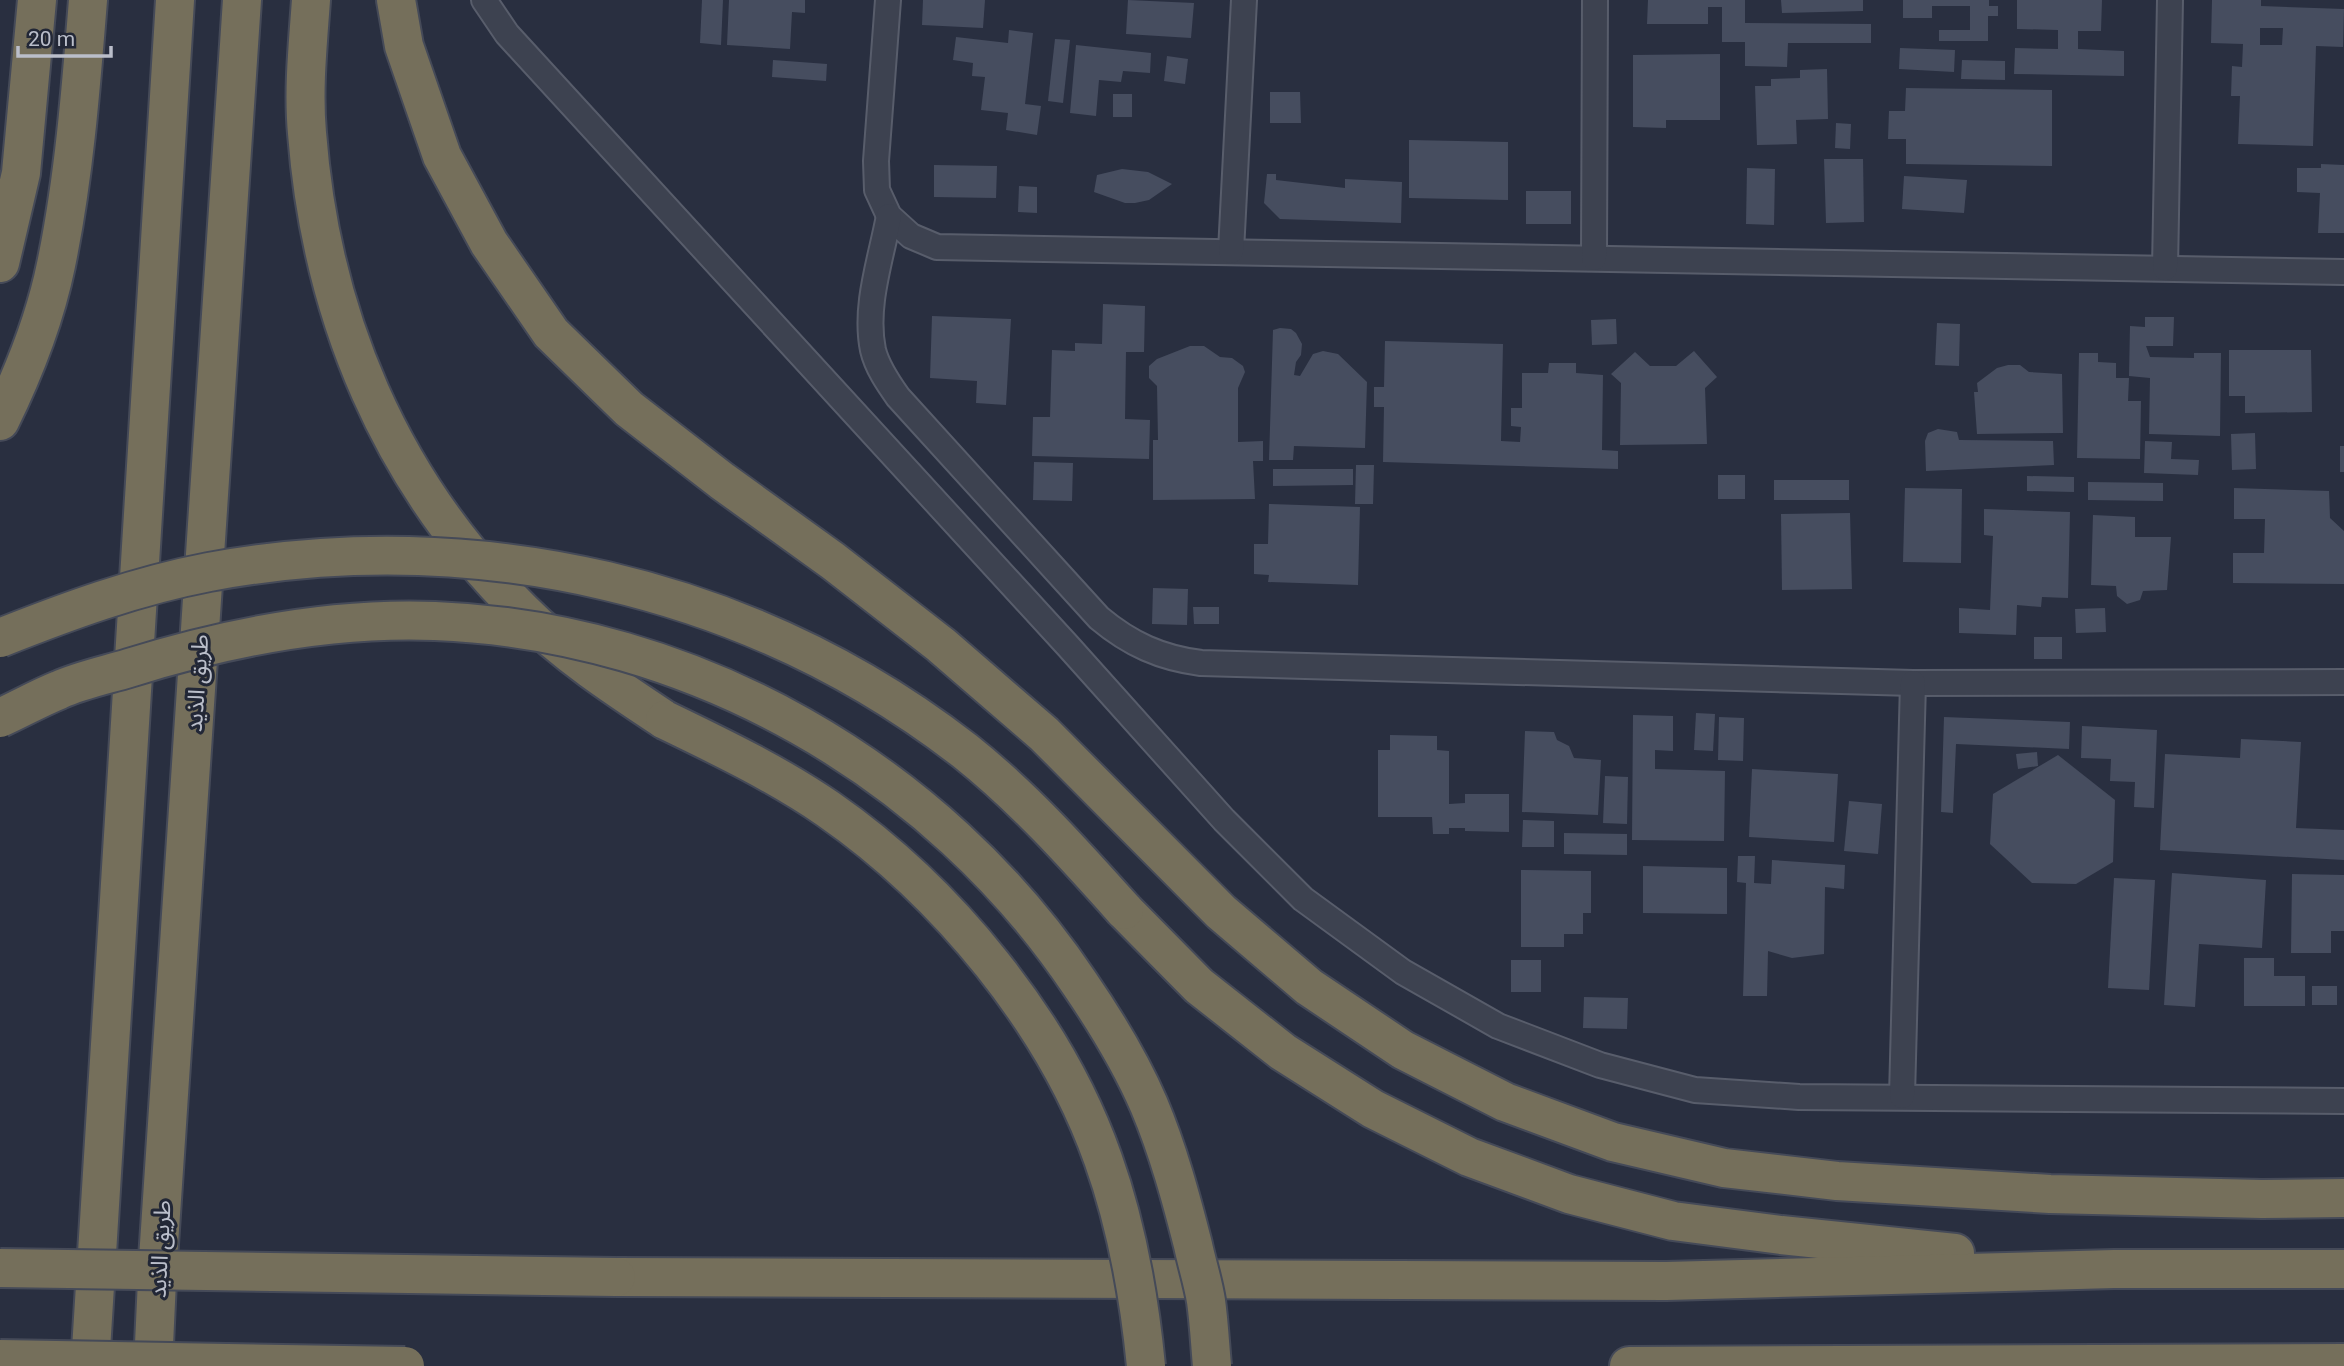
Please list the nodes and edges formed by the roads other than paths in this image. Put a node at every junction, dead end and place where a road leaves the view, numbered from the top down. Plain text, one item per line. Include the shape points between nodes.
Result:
1 (37, 0) edge
2 (88, 0) edge
3 (175, 0) edge
4 (242, 0) edge
5 (311, 0) edge
6 (396, 0) edge
7 (484, 0) edge
8 (888, 0) edge
9 (1244, 0) edge
10 (1595, 0) edge
11 (2170, 0) edge
12 (889, 216) junction
13 (1231, 251) junction
14 (1594, 258) junction
15 (0, 263) edge
16 (2165, 268) junction
17 (2344, 272) edge
18 (0, 421) edge
19 (0, 638) edge
20 (2344, 682) edge
21 (1913, 683) junction
22 (0, 718) edge
23 (1902, 1096) junction
24 (2344, 1101) edge
25 (2344, 1198) edge
26 (0, 1268) edge
27 (2114, 1269) junction
28 (2344, 1269) edge
29 (0, 1359) edge
30 (2344, 1363) edge
31 (90, 1366) edge
32 (153, 1366) edge
33 (405, 1366) edge
34 (1146, 1366) edge
35 (1212, 1366) edge
36 (1629, 1366) edge

1 - 15 highway via 21,173
2 - 18 highway via 74,147 56,267 38,328
3 - 31 highway
4 - 32 highway, طريق الذيد
5 - 34 highway, bridge via 306,130 316,219 337,307 368,391 410,471 462,545 522,611 591,670 666,720 750,761 829,810 901,868 967,934 1024,1007 1072,1087 1103,1158 1128,1245
6 - 25 highway via 404,46 442,156 489,243 551,333 629,409 941,645 1044,734 1222,912 1309,986 1403,1050 1505,1102 1613,1142 1724,1168 1837,1181 2050,1194
7 - 23 street via 507,34 1223,820 1303,898 1403,972 1497,1026 1600,1065 1695,1090 1799,1097
8 - 12 street via 876,161 877,190
9 - 13 street
10 - 14 street
11 - 16 street
12 - 13 street via 911,236 937,247
12 - 21 street via 870,326 884,376 1099,618 1146,649 1201,663
13 - 14 street
14 - 16 street
16 - 17 street
19 - 27 highway, bridge via 85,604 208,572 334,556 447,556 558,569 667,596 772,636 872,688 965,751 1040,817 1199,986 1283,1052 1373,1110 1469,1157 1569,1194 1673,1221
20 - 21 street
21 - 23 street
22 - 35 highway, bridge via 61,689 255,635 344,623 435,621 525,630 613,648 699,677 782,714 860,761 932,816 998,878 1056,948 1107,1023 1148,1104 1179,1190 1206,1298
23 - 24 street
26 - 27 highway, bridge via 616,1277 1666,1281
27 - 28 highway
29 - 33 highway, bridge
30 - 36 highway

